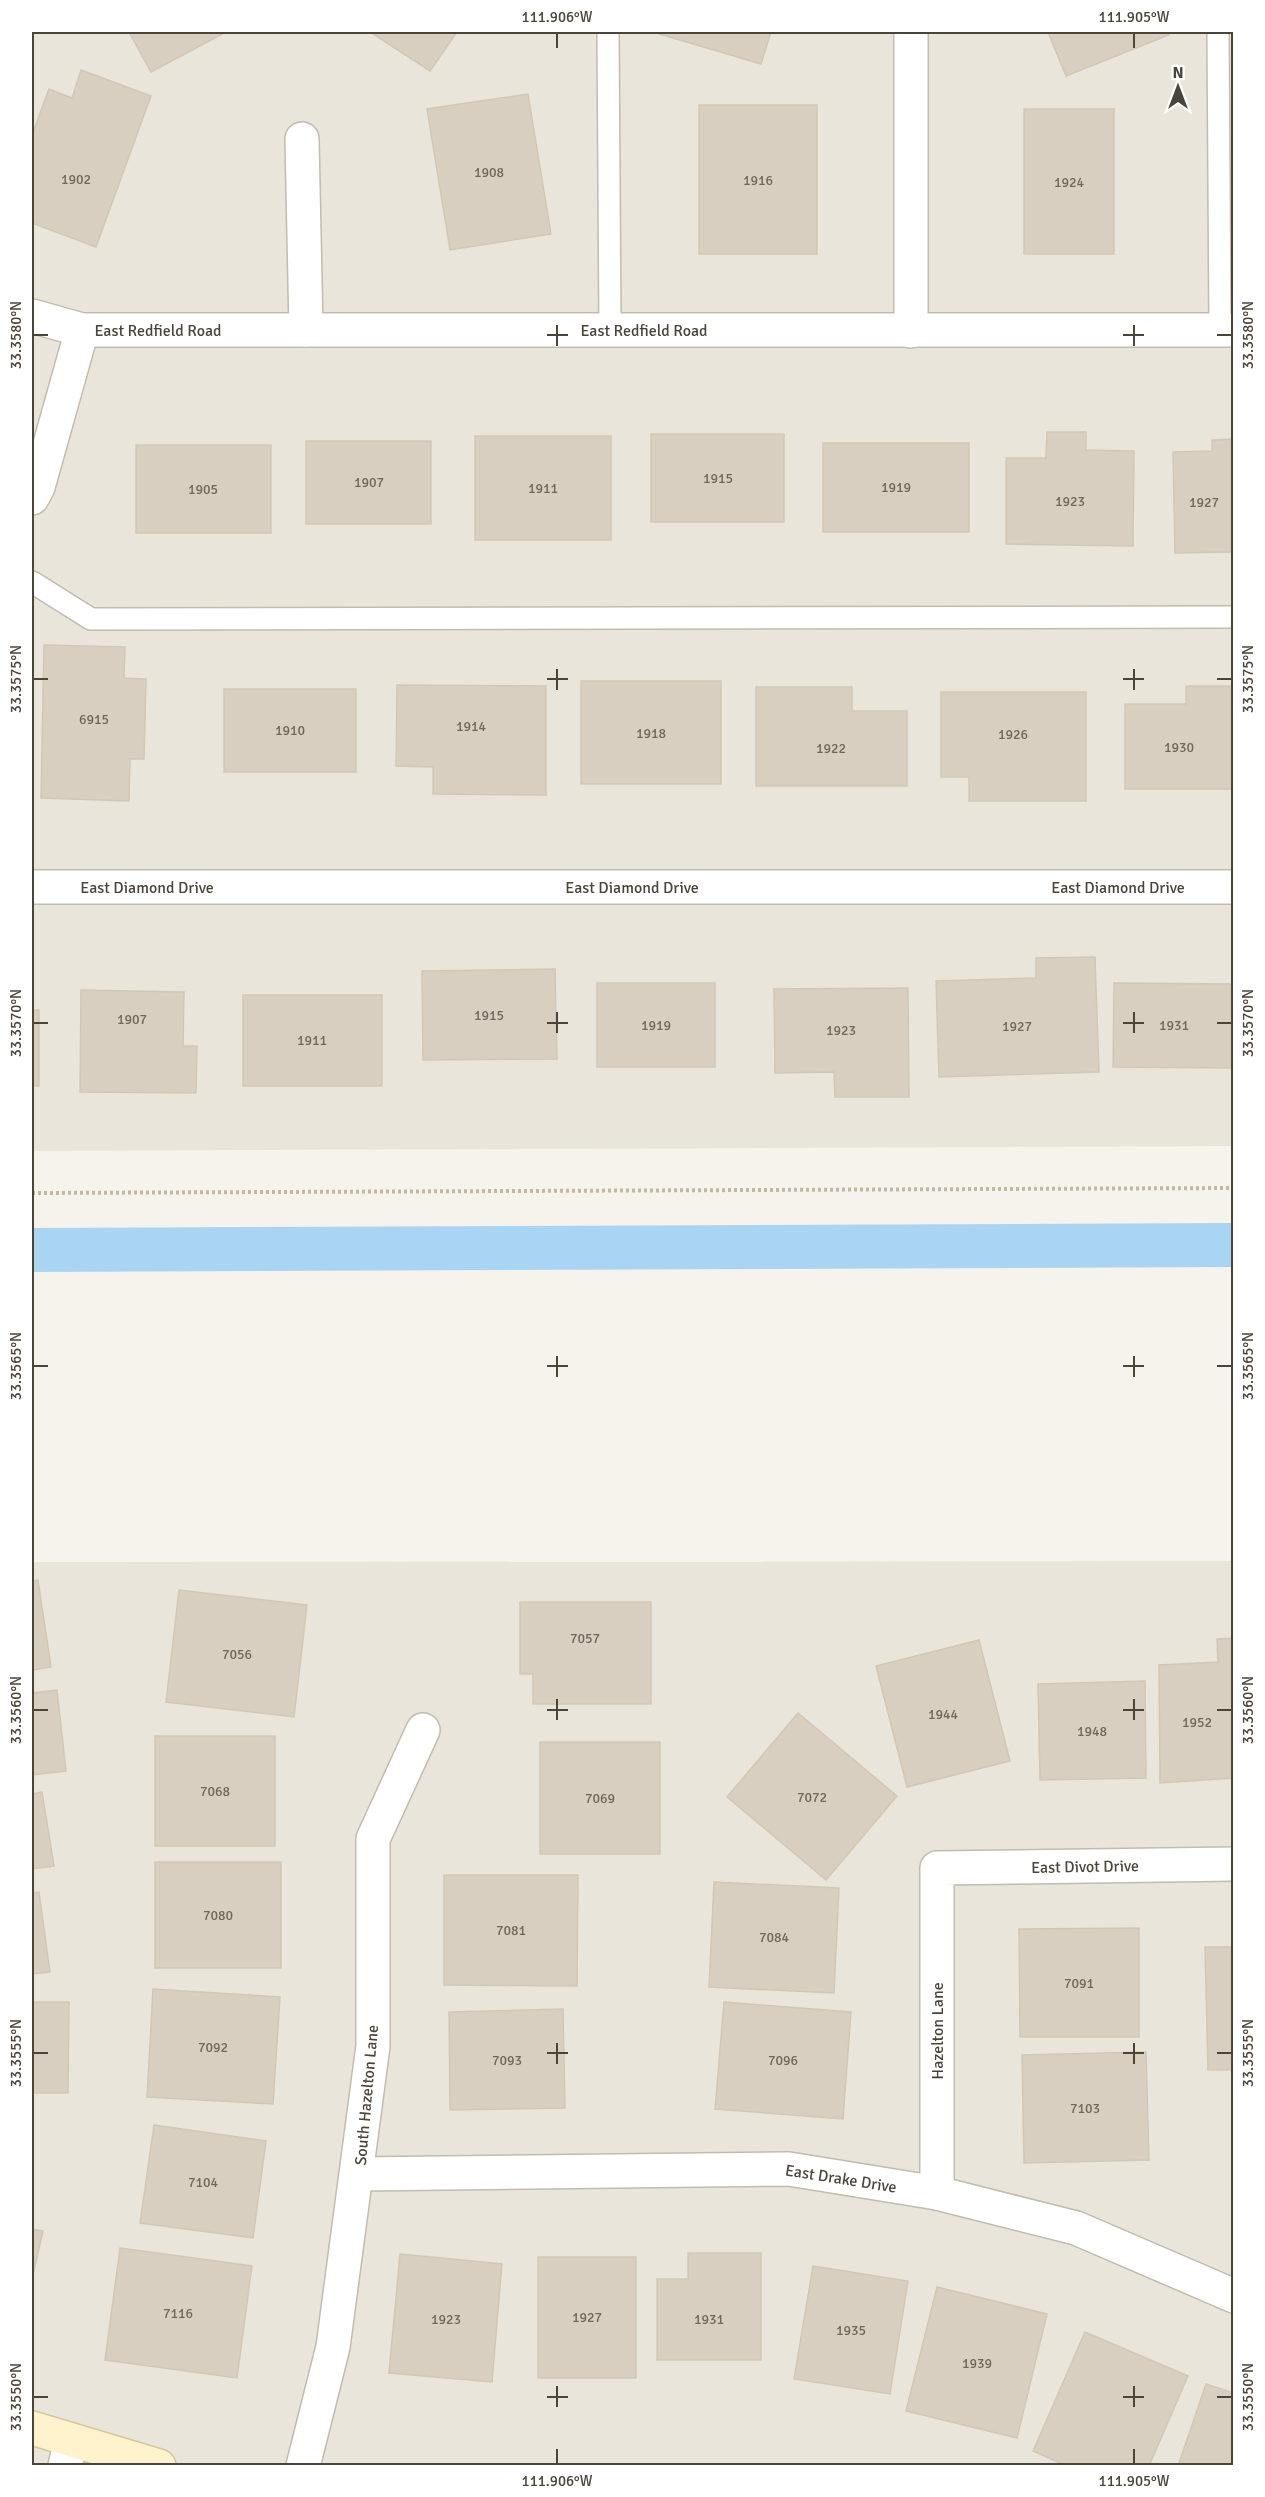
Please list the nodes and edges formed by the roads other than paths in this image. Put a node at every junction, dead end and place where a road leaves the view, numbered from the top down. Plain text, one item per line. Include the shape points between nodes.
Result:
1 (608, 32) edge
2 (1218, 32) edge
3 (911, 34) dead end
4 (302, 139) dead end
5 (32, 316) edge
6 (82, 330) junction
7 (306, 330) junction
8 (610, 330) junction
9 (1227, 330) edge
10 (911, 331) junction
11 (32, 498) edge
12 (32, 582) edge
13 (1233, 616) edge
14 (32, 886) edge
15 (1233, 886) edge
16 (423, 1730) dead end
17 (1233, 1864) edge
18 (937, 1868) joint
19 (358, 2174) junction
20 (937, 2193) junction
21 (1233, 2296) edge
22 (32, 2428) edge
23 (68, 2453) edge
24 (159, 2466) edge
25 (303, 2466) edge

1 - 8 lane
2 - 9 lane
3 - 10 street
4 - 7 street
5 - 6 street, East Redfield Road
6 - 7 street, East Redfield Road
6 - 11 street
7 - 8 street, East Redfield Road
8 - 10 street, East Redfield Road
9 - 10 street, East Redfield Road
12 - 13 lane via 91,619
14 - 15 street, East Diamond Drive
16 - 19 street, South Hazelton Lane via 373,1839 373,2046
17 - 18 street, East Divot Drive
18 - 20 street, Hazelton Lane
19 - 20 street, East Drake Drive via 789,2169
19 - 25 street, South Hazelton Lane via 333,2347
20 - 21 street, East Drake Drive via 1076,2228
22 - 23 street
23 - 24 street

